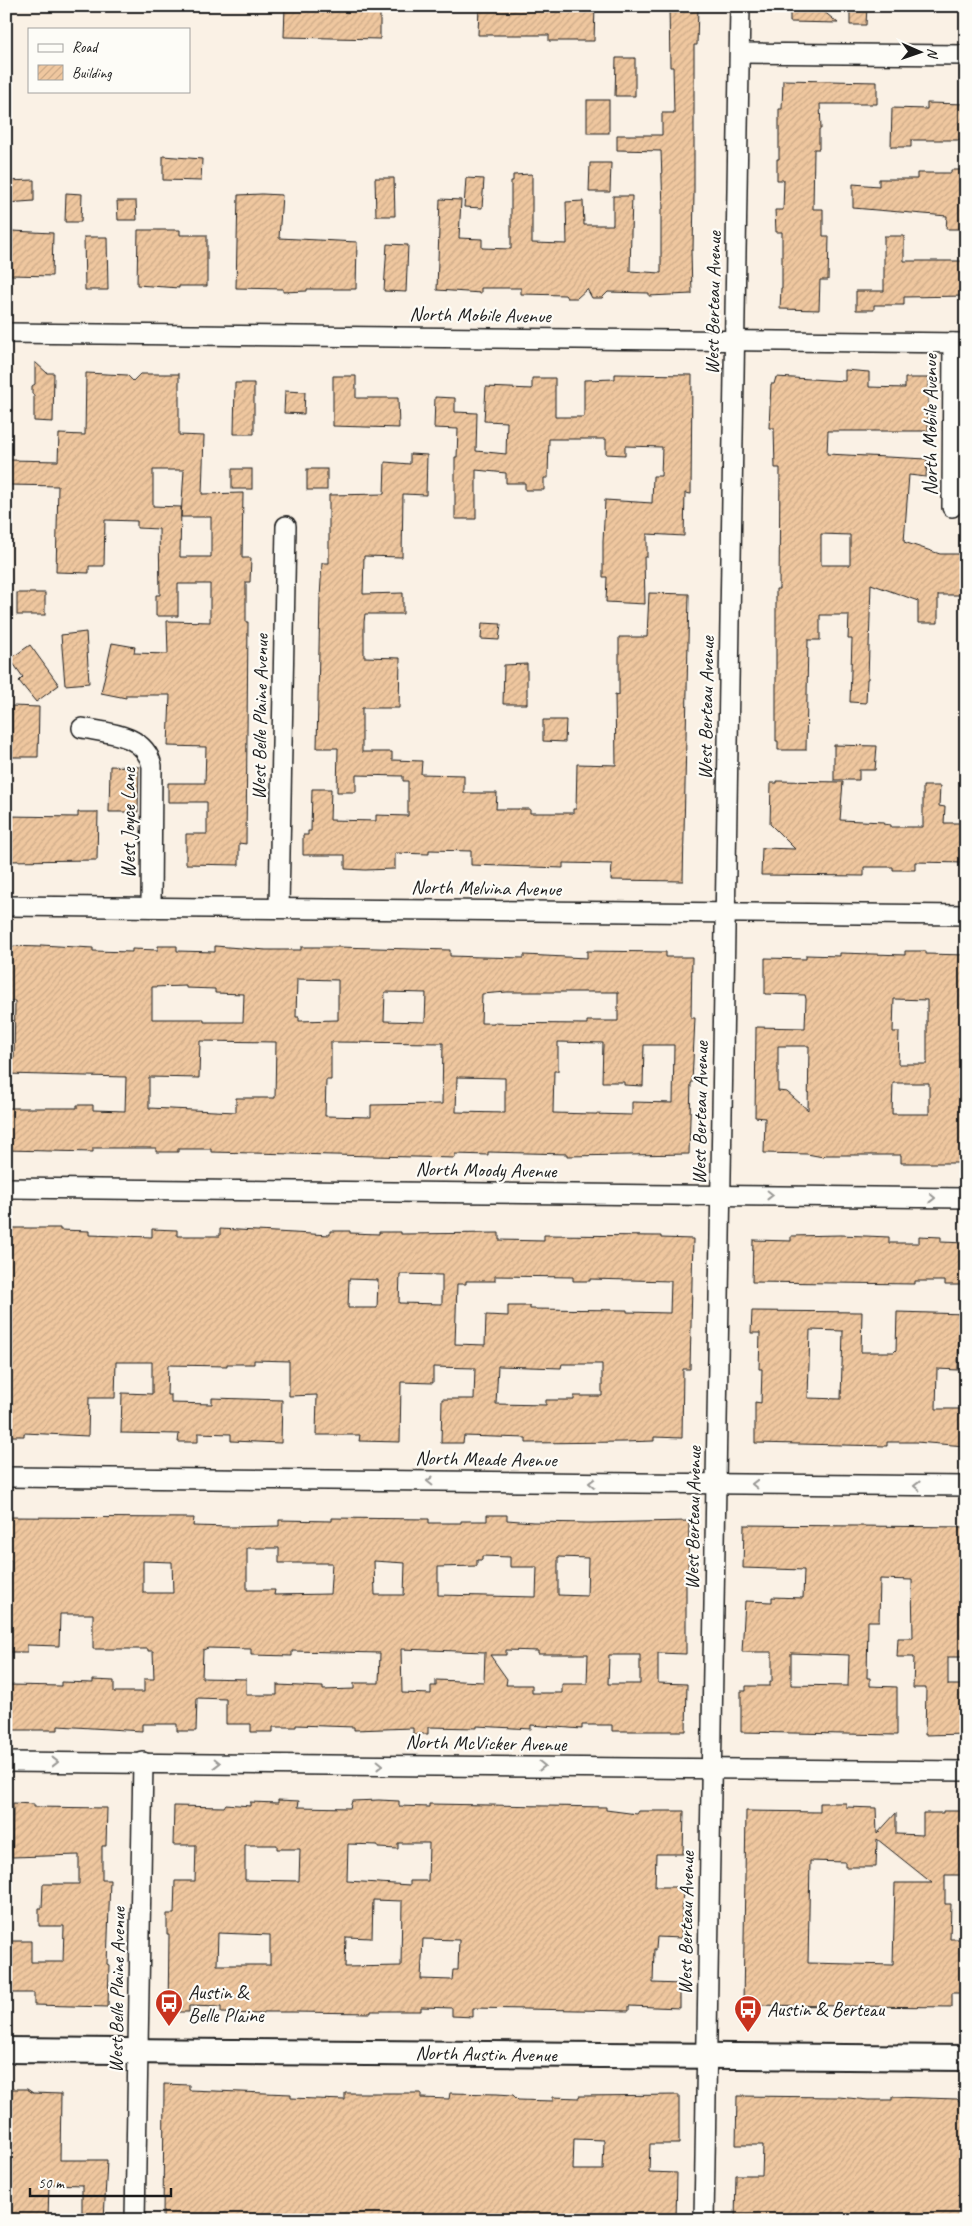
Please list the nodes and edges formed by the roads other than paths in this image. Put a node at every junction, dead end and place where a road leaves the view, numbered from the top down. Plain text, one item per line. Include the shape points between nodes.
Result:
1 (740, 6) edge
2 (740, 53) junction
3 (966, 55) edge
4 (6, 333) edge
5 (735, 340) junction
6 (959, 343) edge
7 (952, 508) dead end
8 (286, 526) dead end
9 (82, 728) dead end
10 (6, 906) edge
11 (151, 907) junction
12 (279, 908) junction
13 (725, 913) junction
14 (966, 915) edge
15 (6, 1188) edge
16 (721, 1194) junction
17 (966, 1198) edge
18 (6, 1477) edge
19 (716, 1484) junction
20 (966, 1486) edge
21 (6, 1762) edge
22 (143, 1762) junction
23 (712, 1768) junction
24 (966, 1770) edge
25 (6, 2050) edge
26 (138, 2051) junction
27 (707, 2056) junction
28 (966, 2058) edge
29 (135, 2220) edge
30 (704, 2220) edge

1 - 2 street, West Berteau Avenue
2 - 3 street
2 - 5 street, West Berteau Avenue
4 - 5 street, North Mobile Avenue
5 - 6 street, North Mobile Avenue
5 - 13 street, West Berteau Avenue
6 - 7 street, North Mobile Avenue
8 - 12 street, West Belle Plaine Avenue
9 - 11 street, West Joyce Lane via 130,738 140,743 150,758
10 - 11 street, North Melvina Avenue
11 - 12 street, North Melvina Avenue
12 - 13 street, North Melvina Avenue
13 - 14 street, North Melvina Avenue
13 - 16 street, West Berteau Avenue
15 - 16 street, North Moody Avenue
16 -> 17 street, North Moody Avenue
16 - 19 street, West Berteau Avenue
19 -> 18 street, North Meade Avenue
20 -> 19 street, North Meade Avenue
19 - 23 street, West Berteau Avenue
21 -> 22 street, North McVicker Avenue
22 -> 23 street, North McVicker Avenue
22 - 26 street, West Belle Plaine Avenue
23 - 24 street, North McVicker Avenue
23 - 27 street, West Berteau Avenue
25 - 26 street, North Austin Avenue
26 - 27 street, North Austin Avenue
26 - 29 street, West Belle Plaine Avenue
27 - 28 street, North Austin Avenue
27 - 30 street, West Berteau Avenue

